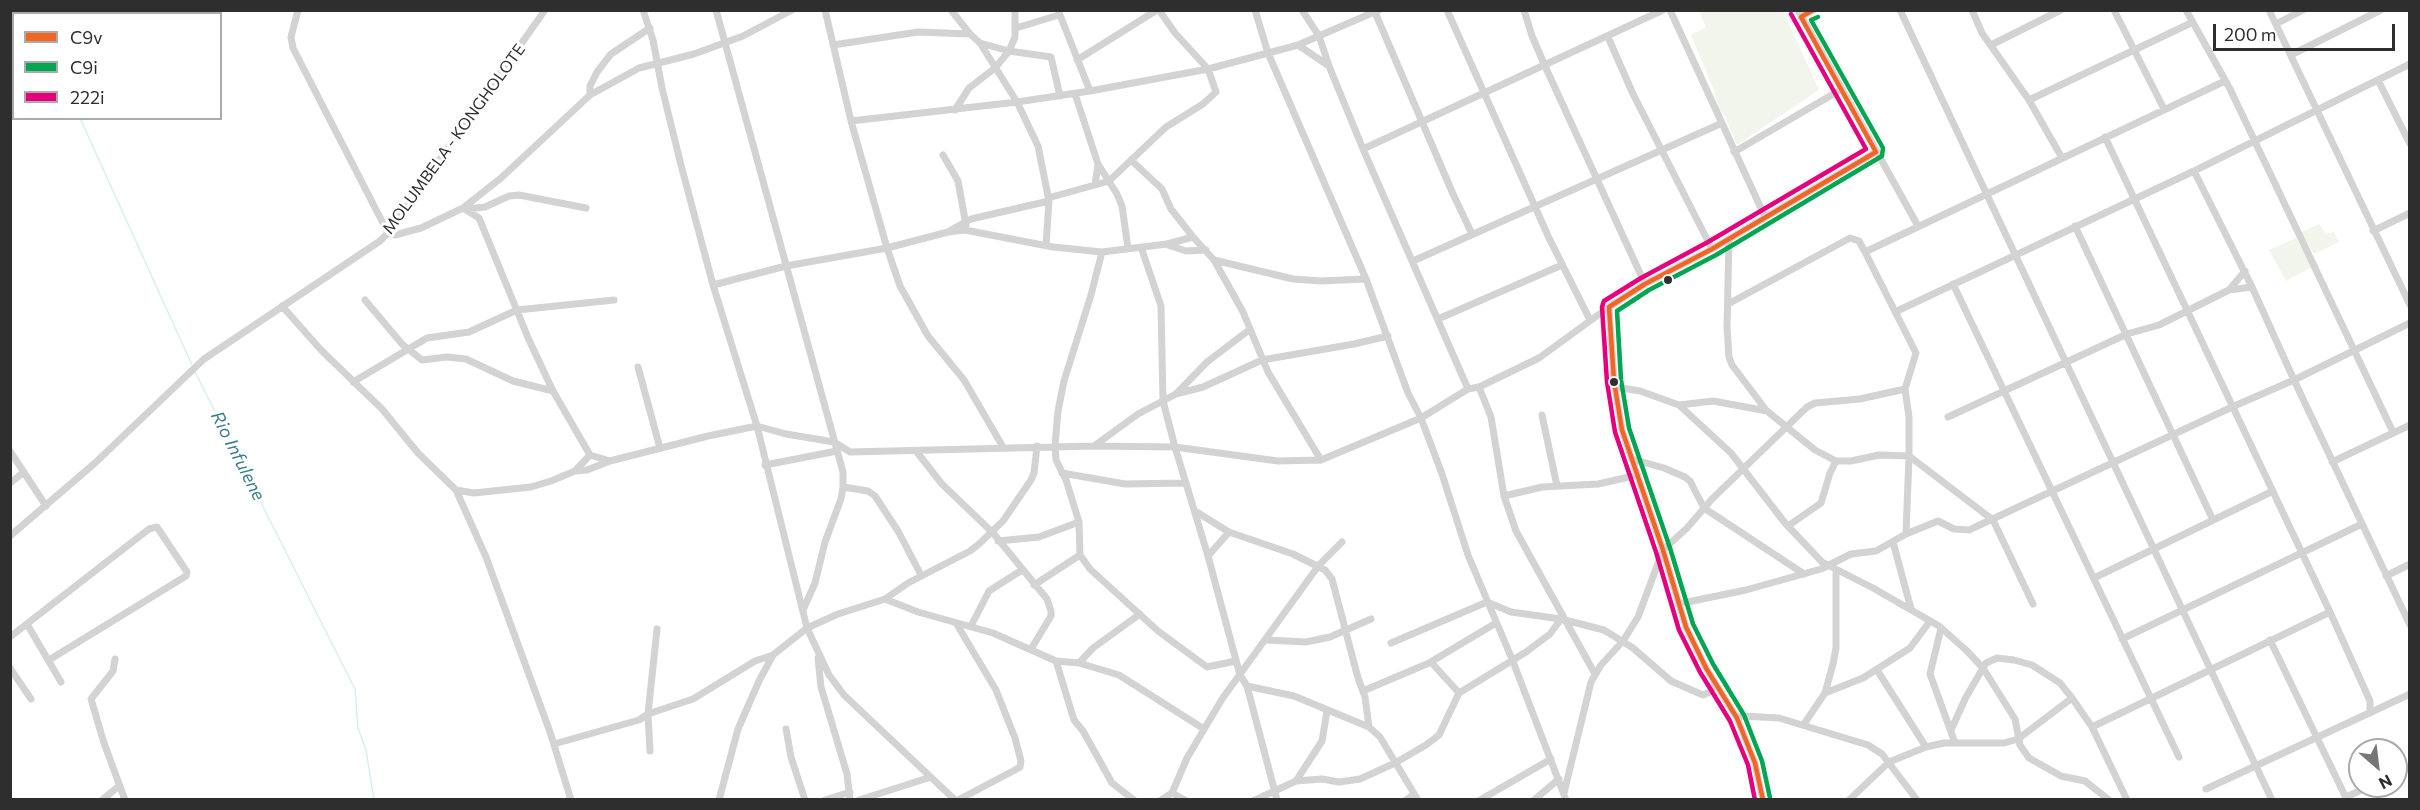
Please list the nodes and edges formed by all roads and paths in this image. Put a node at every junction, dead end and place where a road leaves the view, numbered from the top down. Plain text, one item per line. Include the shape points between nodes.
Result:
1 (298, 10) edge
2 (545, 10) edge
3 (643, 10) edge
4 (716, 10) edge
5 (792, 10) edge
6 (825, 10) edge
7 (951, 10) edge
8 (1015, 10) edge
9 (1158, 10) edge
10 (1255, 10) edge
11 (1302, 10) edge
12 (1447, 10) edge
13 (1524, 10) edge
14 (1664, 10) edge
15 (1670, 10) edge
16 (1814, 10) edge
17 (1900, 10) edge
18 (1972, 10) edge
19 (2061, 10) edge
20 (2114, 10) edge
21 (2186, 10) edge
22 (2270, 10) edge
23 (2303, 10) edge
24 (2381, 10) edge
25 (1376, 11) edge
26 (1058, 13) edge
27 (1800, 14) edge
28 (2044, 14) edge
29 (2191, 22) junction
30 (2276, 24) junction
31 (650, 28) junction
32 (1016, 28) junction
33 (970, 34) junction
34 (1319, 36) junction
35 (1608, 37) junction
36 (724, 43) junction
37 (980, 43) junction
38 (833, 45) junction
39 (1298, 45) junction
40 (1991, 45) junction
41 (2135, 50) junction
42 (1009, 51) junction
43 (1268, 53) junction
44 (2291, 55) junction
45 (1077, 60) junction
46 (658, 64) junction
47 (2409, 64) edge
48 (1329, 66) junction
49 (1545, 66) junction
50 (995, 68) junction
51 (1208, 69) junction
52 (2378, 80) junction
53 (2225, 81) junction
54 (1842, 89) junction
55 (1090, 91) junction
56 (1483, 93) junction
57 (1075, 94) junction
58 (590, 95) junction
59 (1060, 96) junction
60 (2029, 100) junction
61 (1017, 102) junction
62 (2164, 108) junction
63 (955, 110) junction
64 (2317, 110) junction
65 (851, 121) junction
66 (1422, 122) junction
67 (1720, 124) junction
68 (2105, 137) junction
69 (2255, 141) junction
70 (2409, 144) edge
71 (1363, 149) junction
72 (1661, 149) junction
73 (1734, 152) junction
74 (1876, 152) junction
75 (944, 154) dead end
76 (2062, 158) junction
77 (1131, 160) junction
78 (1098, 164) junction
79 (2194, 171) junction
80 (1595, 179) junction
81 (1109, 181) junction
82 (1095, 185) junction
83 (1986, 195) junction
84 (479, 196) junction
85 (2134, 198) junction
86 (1048, 199) junction
87 (1534, 206) junction
88 (479, 208) junction
89 (586, 208) dead end
90 (465, 209) junction
91 (2409, 213) edge
92 (1765, 217) junction
93 (479, 218) junction
94 (966, 220) junction
95 (1918, 226) junction
96 (2075, 226) junction
97 (965, 230) junction
98 (2373, 231) junction
99 (388, 232) junction
100 (948, 232) junction
101 (1472, 234) junction
102 (1193, 237) junction
103 (1729, 239) junction
104 (1167, 244) junction
105 (1046, 245) junction
106 (1142, 246) junction
107 (887, 248) junction
108 (1128, 248) junction
109 (1712, 249) junction
110 (1206, 250) junction
111 (1102, 252) junction
112 (1865, 252) junction
113 (2014, 254) junction
114 (1214, 260) junction
115 (1413, 261) junction
116 (1562, 265) junction
117 (786, 266) junction
118 (2245, 271) junction
119 (1366, 279) junction
120 (1645, 284) junction
121 (1953, 284) junction
122 (713, 285) junction
123 (2253, 287) junction
124 (2229, 290) junction
125 (365, 300) dead end
126 (614, 300) dead end
127 (1728, 304) junction
128 (2409, 305) edge
129 (282, 306) junction
130 (1610, 307) junction
131 (517, 310) junction
132 (2187, 310) junction
133 (1895, 312) junction
134 (1438, 319) junction
135 (1590, 320) junction
136 (2409, 323) edge
137 (1249, 330) junction
138 (2127, 334) junction
139 (1388, 336) junction
140 (409, 348) junction
141 (2355, 350) junction
142 (1262, 360) junction
143 (2064, 363) junction
144 (638, 367) dead end
145 (2294, 381) junction
146 (353, 382) junction
147 (1479, 387) junction
148 (1615, 387) junction
149 (1468, 389) junction
150 (1905, 389) junction
151 (553, 391) junction
152 (2006, 391) junction
153 (1176, 394) junction
154 (1163, 400) junction
155 (1679, 405) junction
156 (2232, 407) junction
157 (1767, 411) junction
158 (1542, 415) dead end
159 (1948, 417) dead end
160 (1421, 418) junction
161 (2409, 425) edge
162 (757, 426) junction
163 (1786, 427) junction
164 (2393, 432) junction
165 (2172, 435) junction
166 (834, 442) junction
167 (1036, 446) junction
168 (1055, 446) junction
169 (1094, 446) junction
170 (1003, 447) junction
171 (1175, 447) junction
172 (660, 448) junction
173 (10, 451) edge
174 (837, 451) junction
175 (916, 451) junction
176 (590, 455) junction
177 (1909, 456) junction
178 (1632, 459) junction
179 (1321, 460) junction
180 (610, 461) junction
181 (1836, 461) junction
182 (2113, 462) junction
183 (2332, 462) junction
184 (765, 465) junction
185 (1744, 469) junction
186 (576, 471) junction
187 (24, 472) junction
188 (1062, 472) junction
189 (1638, 475) junction
190 (10, 483) edge
191 (1185, 483) junction
192 (1557, 486) junction
193 (843, 487) junction
194 (456, 490) junction
195 (2053, 491) junction
196 (2273, 491) junction
197 (1504, 496) junction
198 (45, 506) junction
199 (1704, 508) junction
200 (1195, 511) junction
201 (1993, 520) junction
202 (2213, 520) junction
203 (1078, 522) junction
204 (2361, 524) junction
205 (1788, 526) junction
206 (1229, 532) junction
207 (993, 533) junction
208 (1906, 534) junction
209 (10, 536) edge
210 (998, 541) junction
211 (1342, 542) dead end
212 (1893, 542) junction
213 (2154, 549) junction
214 (1663, 550) junction
215 (2302, 552) junction
216 (1080, 555) junction
217 (1208, 556) junction
218 (2409, 564) edge
219 (1319, 565) junction
220 (1828, 566) junction
221 (1022, 570) junction
222 (1836, 570) junction
223 (1804, 574) junction
224 (921, 575) junction
225 (2386, 576) junction
226 (2094, 578) junction
227 (1034, 585) junction
228 (885, 599) junction
229 (1487, 602) junction
230 (1678, 604) junction
231 (2033, 604) dead end
232 (1911, 609) junction
233 (2182, 609) junction
234 (804, 610) junction
235 (2330, 612) junction
236 (1140, 614) junction
237 (1371, 619) dead end
238 (1562, 620) junction
239 (1930, 621) junction
240 (956, 623) junction
241 (1496, 623) junction
242 (27, 624) junction
243 (2409, 625) edge
244 (971, 626) junction
245 (807, 628) junction
246 (1941, 628) junction
247 (657, 629) dead end
248 (1346, 631) junction
249 (10, 637) edge
250 (1267, 639) junction
251 (2122, 639) junction
252 (1623, 640) junction
253 (2270, 640) junction
254 (1391, 643) dead end
255 (1031, 649) junction
256 (817, 652) junction
257 (773, 655) junction
258 (115, 659) dead end
259 (1512, 659) junction
260 (49, 660) junction
261 (1056, 660) junction
262 (1236, 661) junction
263 (1431, 662) junction
264 (1079, 663) junction
265 (10, 668) edge
266 (1983, 668) junction
267 (2210, 668) junction
268 (1877, 670) junction
269 (1595, 674) junction
270 (829, 675) junction
271 (1240, 675) junction
272 (820, 678) junction
273 (61, 682) dead end
274 (1716, 684) junction
275 (1246, 686) junction
276 (1363, 691) junction
277 (1459, 693) junction
278 (1825, 693) junction
279 (2409, 694) edge
280 (2072, 698) junction
281 (2149, 698) junction
282 (31, 699) dead end
283 (2370, 701) junction
284 (2381, 708) junction
285 (1327, 711) junction
286 (2370, 712) junction
287 (648, 714) junction
288 (1737, 718) junction
289 (1804, 724) junction
290 (1369, 727) junction
291 (2092, 727) junction
292 (786, 729) dead end
293 (1204, 729) junction
294 (1951, 730) junction
295 (2316, 737) junction
296 (2018, 739) junction
297 (1955, 743) junction
298 (554, 744) junction
299 (1926, 747) junction
300 (650, 751) dead end
301 (2178, 757) dead end
302 (1551, 759) junction
303 (1889, 762) junction
304 (1395, 763) junction
305 (2256, 766) junction
306 (931, 777) junction
307 (1559, 779) junction
308 (1296, 781) junction
309 (120, 786) junction
310 (2206, 789) dead end
311 (1274, 790) junction
312 (1172, 793) junction
313 (850, 796) edge
314 (1565, 796) edge
315 (1416, 797) edge
316 (2347, 798) edge
317 (719, 799) edge
318 (102, 800) edge
319 (125, 800) edge
320 (571, 800) edge
321 (805, 800) edge
322 (825, 800) edge
323 (859, 800) edge
324 (957, 800) edge
325 (1134, 800) edge
326 (1161, 800) edge
327 (1185, 800) edge
328 (1255, 800) edge
329 (1277, 800) edge
330 (1406, 800) edge
331 (1480, 800) edge
332 (1534, 800) edge
333 (1762, 800) edge
334 (1849, 800) edge
335 (1917, 800) edge
336 (2109, 800) edge
337 (2127, 800) edge
338 (2272, 800) edge

1 - 99 street via 291,37 293,48
2 - 99 street, MOLUMBELA - KONGHOLOTE
3 - 31 street
4 - 36 street
5 - 36 street via 763,28
6 - 38 street
7 - 33 street
8 - 32 street
9 - 45 street
9 - 51 street
10 - 43 street
11 - 34 street
12 - 56 street
13 - 49 street
14 - 35 street
15 - 67 street
16 - 27 street
17 - 83 street
18 - 40 street
19 - 28 street
20 - 41 street
21 - 29 street
22 - 30 street
23 - 30 street
24 - 44 street
25 - 34 street
25 - 66 street
26 - 32 street
26 - 45 street
27 - 54 street
28 - 40 street
29 - 41 street
29 - 53 street
30 - 44 street
31 - 46 street
31 - 58 street via 611,54 597,72
32 - 42 street
33 - 37 street
33 - 38 street via 918,32
34 - 39 street
34 - 48 street
35 - 49 street
35 - 72 street
36 - 46 street
36 - 117 street
37 - 42 street
37 - 50 street
38 - 65 street
39 - 43 street
39 - 48 street
40 - 60 street
41 - 60 street
41 - 62 street
42 - 50 street
42 - 59 street via 1051,57
43 - 51 street
43 - 119 street
44 - 64 street
45 - 55 street
46 - 58 street via 639,68
46 - 122 street
47 - 52 street
48 - 71 street
49 - 56 street
49 - 80 street
50 - 61 street
50 - 63 street via 969,88
51 - 55 street
51 - 77 street via 1214,82 1214,96 1174,121
52 - 64 street
52 - 70 street
53 - 62 street
53 - 69 street
54 - 73 street
54 - 74 street
55 - 57 street
56 - 66 street
56 - 87 street
57 - 59 street
57 - 78 street
58 - 84 street
59 - 61 street
60 - 76 street
61 - 63 street
61 - 86 street via 1038,146
62 - 68 street
63 - 65 street
64 - 69 street
64 - 98 street
65 - 107 street
66 - 71 street
66 - 101 street
67 - 72 street
67 - 73 street
68 - 76 street
68 - 85 street
69 - 79 street
69 - 141 street
71 - 115 street
72 - 80 street
72 - 109 street
73 - 92 street
74 - 92 street
74 - 95 street
75 - 94 street via 958,181
76 - 83 street
77 - 81 street
77 - 102 street via 1162,189 1171,209
78 - 81 street
78 - 82 street
79 - 85 street
79 - 118 street
80 - 87 street
80 - 120 street
81 - 82 street
81 - 108 street via 1122,206
82 - 86 street
83 - 95 street
83 - 113 street
84 - 88 street
84 - 90 street
85 - 96 street
85 - 132 street
86 - 94 street
86 - 105 street
87 - 101 street
87 - 116 street
88 - 89 street via 519,195
88 - 90 street
88 - 93 street
90 - 93 street
90 - 99 street via 406,233
91 - 98 street
92 - 103 street
93 - 131 street
94 - 97 street
94 - 100 street
95 - 112 street
96 - 113 street
96 - 138 street
97 - 100 street
97 - 105 street
98 - 128 street
99 - 129 street, MOLUMBELA - KONGHOLOTE via 370,249
100 - 107 street
101 - 115 street
102 - 104 street
102 - 110 street
103 - 109 street
103 - 127 street
104 - 106 street
104 - 110 street via 1186,251
105 - 111 street
106 - 108 street
106 - 154 street via 1161,306
107 - 117 street
107 - 170 street via 909,305 927,336 964,380
108 - 111 street
109 - 120 street
110 - 114 street
111 - 168 street via 1064,381
112 - 127 street via 1859,241 1850,238
112 - 133 street
113 - 121 street
113 - 143 street
114 - 119 street via 1293,279
114 - 137 street
115 - 134 street
116 - 134 street
116 - 135 street
117 - 122 street
117 - 166 street
118 - 123 street
118 - 124 street
119 - 139 street
120 - 130 street
121 - 133 street
121 - 152 street
122 - 162 street
123 - 124 street
123 - 145 street
124 - 132 street
125 - 140 street
126 - 131 street
127 - 157 street via 1729,357
129 - 146 street
129 - 198 street, MOLUMBELA - KONGHOLOTE via 204,359
130 - 135 street
130 - 148 street
131 - 140 street via 469,332 427,338
131 - 151 street
132 - 138 street via 2159,325
132 - 156 street
133 - 150 street via 1916,353
134 - 149 street
135 - 147 street via 1539,358
136 - 141 street
137 - 142 street
137 - 153 street via 1207,362
138 - 143 street
138 - 165 street
139 - 142 street
139 - 160 street
140 - 146 street
140 - 151 street via 422,360 466,359 513,381
141 - 145 street
141 - 164 street
142 - 153 street via 1203,387
142 - 179 street
143 - 152 street
143 - 182 street
144 - 172 street
145 - 156 street
145 - 183 street
146 - 194 street
147 - 149 street
147 - 197 street via 1491,417
148 - 155 street
148 - 178 street via 1622,430
149 - 160 street
150 - 163 street via 1815,403
150 - 177 street
151 - 176 street
152 - 159 street
152 - 195 street
153 - 154 street
154 - 169 street
154 - 171 street
155 - 157 street via 1713,401
155 - 185 street
156 - 165 street
156 - 196 street
157 - 163 street
158 - 192 street
160 - 179 street
160 - 229 street
161 - 164 street
162 - 166 street
162 - 172 street
162 - 184 street
163 - 181 street
163 - 185 street
164 - 183 street
165 - 182 street
165 - 202 street
166 - 174 street
166 - 175 street via 850,452
167 - 168 street
167 - 170 street
167 - 207 street via 1031,480
168 - 169 street
168 - 188 street
169 - 171 street
170 - 175 street
171 - 179 street via 1278,461
171 - 191 street
172 - 180 street
173 - 187 street
174 - 184 street
174 - 193 street
175 - 207 street via 942,484
176 - 180 street
176 - 186 street
177 - 181 street via 1879,455
177 - 201 street
177 - 208 street
178 - 189 street
178 - 199 street via 1685,477
180 - 186 street
181 - 205 street via 1821,503
182 - 195 street
182 - 213 street
183 - 204 street
184 - 234 street
185 - 199 street
185 - 205 street
186 - 194 street via 531,487 474,493
187 - 190 street
187 - 198 street
188 - 191 street via 1125,484
188 - 203 street
189 - 192 street via 1598,484
189 - 214 street
191 - 200 street
192 - 197 street
193 - 224 street via 875,496
193 - 234 street
194 - 298 street via 486,557
195 - 201 street
195 - 226 street
196 - 202 street
196 - 215 street
197 - 238 street via 1516,531
198 - 209 street
199 - 214 street
199 - 223 street
200 - 206 street
200 - 217 street
201 - 208 street via 1961,531 1938,521
201 - 231 street
202 - 213 street
203 - 210 street via 1039,537
203 - 216 street
204 - 215 street
204 - 225 street
205 - 220 street
206 - 217 street
206 - 219 street
207 - 210 street
207 - 224 street via 970,551
208 - 212 street
210 - 221 street
211 - 219 street
212 - 220 street via 1876,551 1851,554
212 - 232 street
213 - 226 street
213 - 233 street
214 - 230 street
214 - 252 street via 1638,617
215 - 233 street
215 - 235 street
216 - 227 street
216 - 236 street
217 - 262 street
218 - 225 street
219 - 248 street via 1332,579
219 - 250 street
220 - 222 street
220 - 223 street
221 - 227 street
221 - 244 street via 989,591
222 - 232 street
222 - 278 street via 1836,648
223 - 230 street
224 - 228 street
225 - 243 street
226 - 251 street
227 - 255 street via 1052,611
228 - 240 street
228 - 245 street
229 - 238 street via 1511,612
229 - 241 street
229 - 254 street
230 - 274 street via 1697,651
232 - 239 street
233 - 251 street
233 - 267 street
234 - 245 street
235 - 253 street
235 - 283 street
236 - 262 street via 1207,667
236 - 264 street
237 - 248 street
238 - 252 street via 1604,630
238 - 259 street via 1550,634
238 - 269 street
239 - 246 street
239 - 268 street via 1910,648
240 - 244 street
240 - 324 street via 996,690 1021,761 1020,767
241 - 259 street
241 - 263 street
242 - 249 street
242 - 260 street
242 - 260 street via 153,527 157,527 187,572
244 - 255 street
245 - 256 street
245 - 257 street
246 - 266 street
246 - 294 street via 1930,674
247 - 287 street
248 - 250 street via 1306,642
248 - 276 street
250 - 271 street
251 - 281 street
252 - 269 street
252 - 274 street via 1671,681 1707,695
253 - 267 street
253 - 295 street
255 - 261 street
256 - 270 street
256 - 272 street
257 - 287 street via 755,661 704,694
257 - 317 street via 738,729
258 - 309 street via 113,671 91,699
259 - 277 street
259 - 302 street
260 - 273 street
261 - 264 street
261 - 325 street via 1074,720 1109,780
262 - 271 street
263 - 276 street
263 - 277 street
264 - 293 street via 1119,675
265 - 282 street
266 - 280 street via 1997,658 2032,665 2060,683
266 - 294 street
266 - 296 street via 2015,718
267 - 281 street
267 - 305 street
268 - 278 street
268 - 299 street
269 - 314 street
270 - 272 street
270 - 306 street via 844,695
271 - 275 street
271 - 293 street
272 - 313 street
274 - 288 street
275 - 285 street via 1284,692
275 - 311 street
276 - 290 street
277 - 304 street via 1434,740
278 - 289 street
279 - 284 street
280 - 291 street
280 - 296 street
281 - 291 street
281 - 301 street
283 - 284 street
283 - 286 street
284 - 286 street
285 - 290 street
285 - 308 street via 1322,741
286 - 295 street
287 - 298 street
287 - 300 street
288 - 289 street via 1758,716
288 - 333 street via 1755,764
289 - 303 street via 1868,745
290 - 304 street via 1380,737
291 - 337 street
292 - 321 street
293 - 312 street
294 - 297 street
295 - 305 street
295 - 316 street
296 - 297 street via 1995,744
296 - 336 street via 2029,758 2061,776 2085,781
297 - 299 street
298 - 320 street
299 - 303 street
302 - 307 street
302 - 331 street
303 - 334 street
303 - 335 street
304 - 308 street via 1344,782
304 - 315 street
305 - 310 street
305 - 338 street
306 - 323 street
306 - 324 street
307 - 314 street
307 - 332 street
308 - 311 street
309 - 318 street
309 - 319 street
311 - 328 street
311 - 329 street
312 - 326 street
312 - 327 street
313 - 322 street
315 - 330 street

